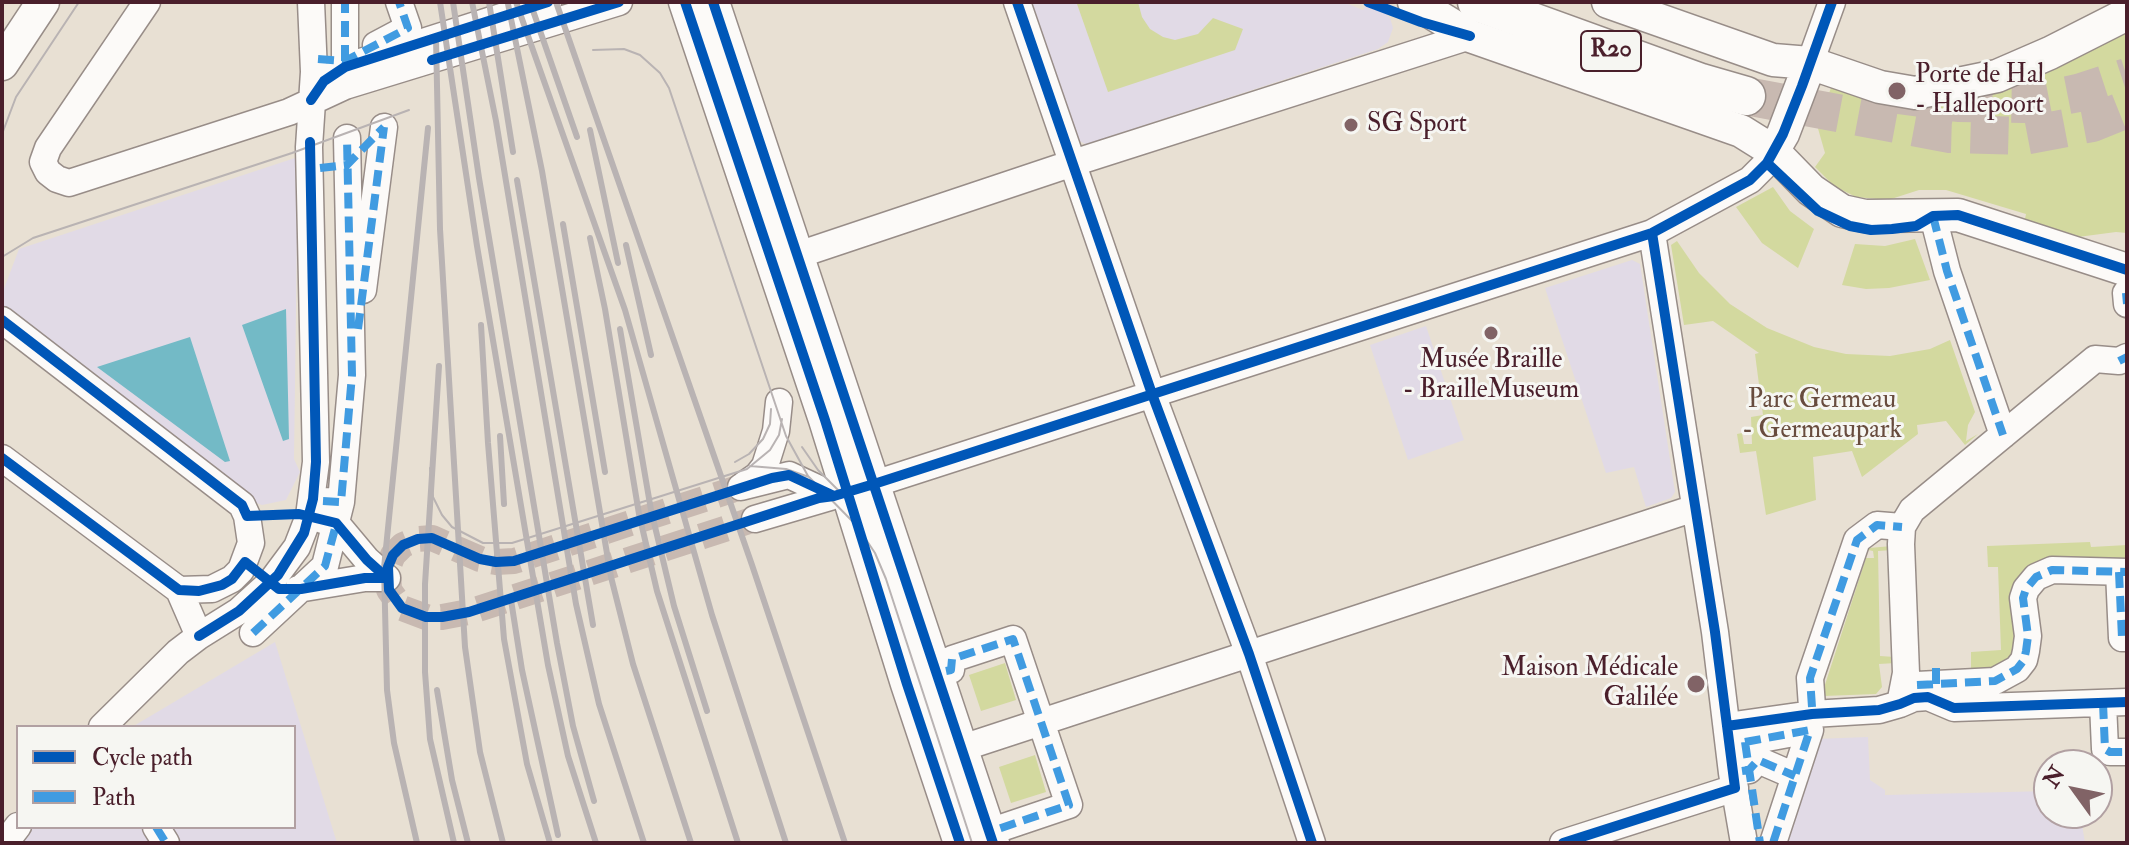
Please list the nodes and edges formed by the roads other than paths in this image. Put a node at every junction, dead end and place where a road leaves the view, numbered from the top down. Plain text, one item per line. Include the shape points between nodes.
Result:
1 (43, 2) edge
2 (147, 2) edge
3 (311, 2) edge
4 (345, 2) edge
5 (399, 2) edge
6 (548, 2) edge
7 (685, 2) edge
8 (713, 2) edge
9 (1017, 2) edge
10 (1414, 2) edge
11 (1540, 2) edge
12 (1608, 2) edge
13 (613, 3) edge
14 (1828, 12) edge
15 (2127, 14) edge
16 (1474, 19) edge
17 (318, 59) dead end
18 (345, 61) junction
19 (1810, 63) junction
20 (2, 64) edge
21 (311, 100) junction
22 (347, 138) dead end
23 (1773, 151) junction
24 (1073, 163) junction
25 (347, 165) junction
26 (320, 168) dead end
27 (1933, 216) junction
28 (1652, 233) junction
29 (785, 260) junction
30 (2127, 294) edge
31 (2, 320) edge
32 (2123, 359) edge
33 (352, 375) junction
34 (1152, 394) junction
35 (779, 402) dead end
36 (2003, 435) junction
37 (2, 458) edge
38 (805, 461) dead end
39 (772, 478) junction
40 (852, 490) junction
41 (1695, 508) junction
42 (330, 511) junction
43 (755, 519) tunnel mouth
44 (1902, 527) junction
45 (2123, 572) edge
46 (179, 590) junction
47 (287, 598) junction
48 (2124, 620) edge
49 (253, 633) dead end
50 (199, 636) junction
51 (1249, 654) junction
52 (946, 671) dead end
53 (1922, 684) junction
54 (2115, 702) edge
55 (1812, 707) dead end
56 (1041, 723) junction
57 (104, 725) edge
58 (962, 748) junction
59 (2127, 752) edge
60 (1742, 759) junction
61 (1795, 776) junction
62 (981, 839) edge
63 (1312, 843) edge
64 (1563, 843) edge
65 (1744, 843) edge
66 (1760, 843) edge
67 (1773, 843) edge

1 - 20 main road
2 - 21 street via 48,148 43,162 57,179 69,183 289,112
3 - 21 street
4 - 18 street
5 - 18 street via 408,28
6 - 21 street via 345,67 324,81
7 - 29 main road
8 - 29 main road
9 - 24 street
10 - 16 main road
11 - 16 highway, R20 via 1750,86 1701,83
12 - 19 main road, R20 via 1773,60
13 - 21 street
14 - 19 street
15 - 19 main road via 1997,76 1933,91 1898,92
16 - 23 main road via 1741,131
16 - 24 street
17 - 18 street
19 - 23 main road
21 - 50 street via 313,499 304,533 278,575 239,611
22 - 25 street
23 - 27 main road via 1811,190 1842,211
23 - 28 street via 1750,180
24 - 29 street
24 - 34 street
25 - 26 street
25 - 33 street
25 - 33 street via 384,127
27 - 30 main road via 1958,215
27 - 36 street
28 - 34 street
28 - 41 street
29 - 40 main road
31 - 46 street via 242,505 251,543 241,570 212,589
32 - 36 street via 2095,359
33 - 42 street
34 - 40 street
34 - 51 street
35 - 39 street via 765,466 741,487
36 - 44 street via 1912,510
37 - 46 street
38 - 39 street
39 - 40 street via 789,475
40 - 43 street
40 - 58 main road
40 - 62 main road
41 - 51 street
41 - 60 street
42 - 47 street via 325,566
42 - 47 street via 387,578 365,578
44 - 53 street via 1906,673
44 - 55 street via 1877,525 1857,540 1810,678
45 - 48 street
45 - 53 street via 2052,570 2036,577 2023,598 2028,636 2024,660 2008,676
46 - 50 street
47 - 49 street
50 - 57 street
51 - 56 street
51 - 63 street
52 - 56 street via 951,670 952,659 1013,639
53 - 54 street via 1914,698 1928,697 1954,708
53 - 60 street via 1879,710 1812,714
54 - 59 street via 2105,749
56 - 58 street
56 - 62 street via 1069,805
58 - 62 main road
60 - 61 street
60 - 61 street via 1810,730
60 - 64 street
60 - 65 street
60 - 66 street
61 - 67 street

